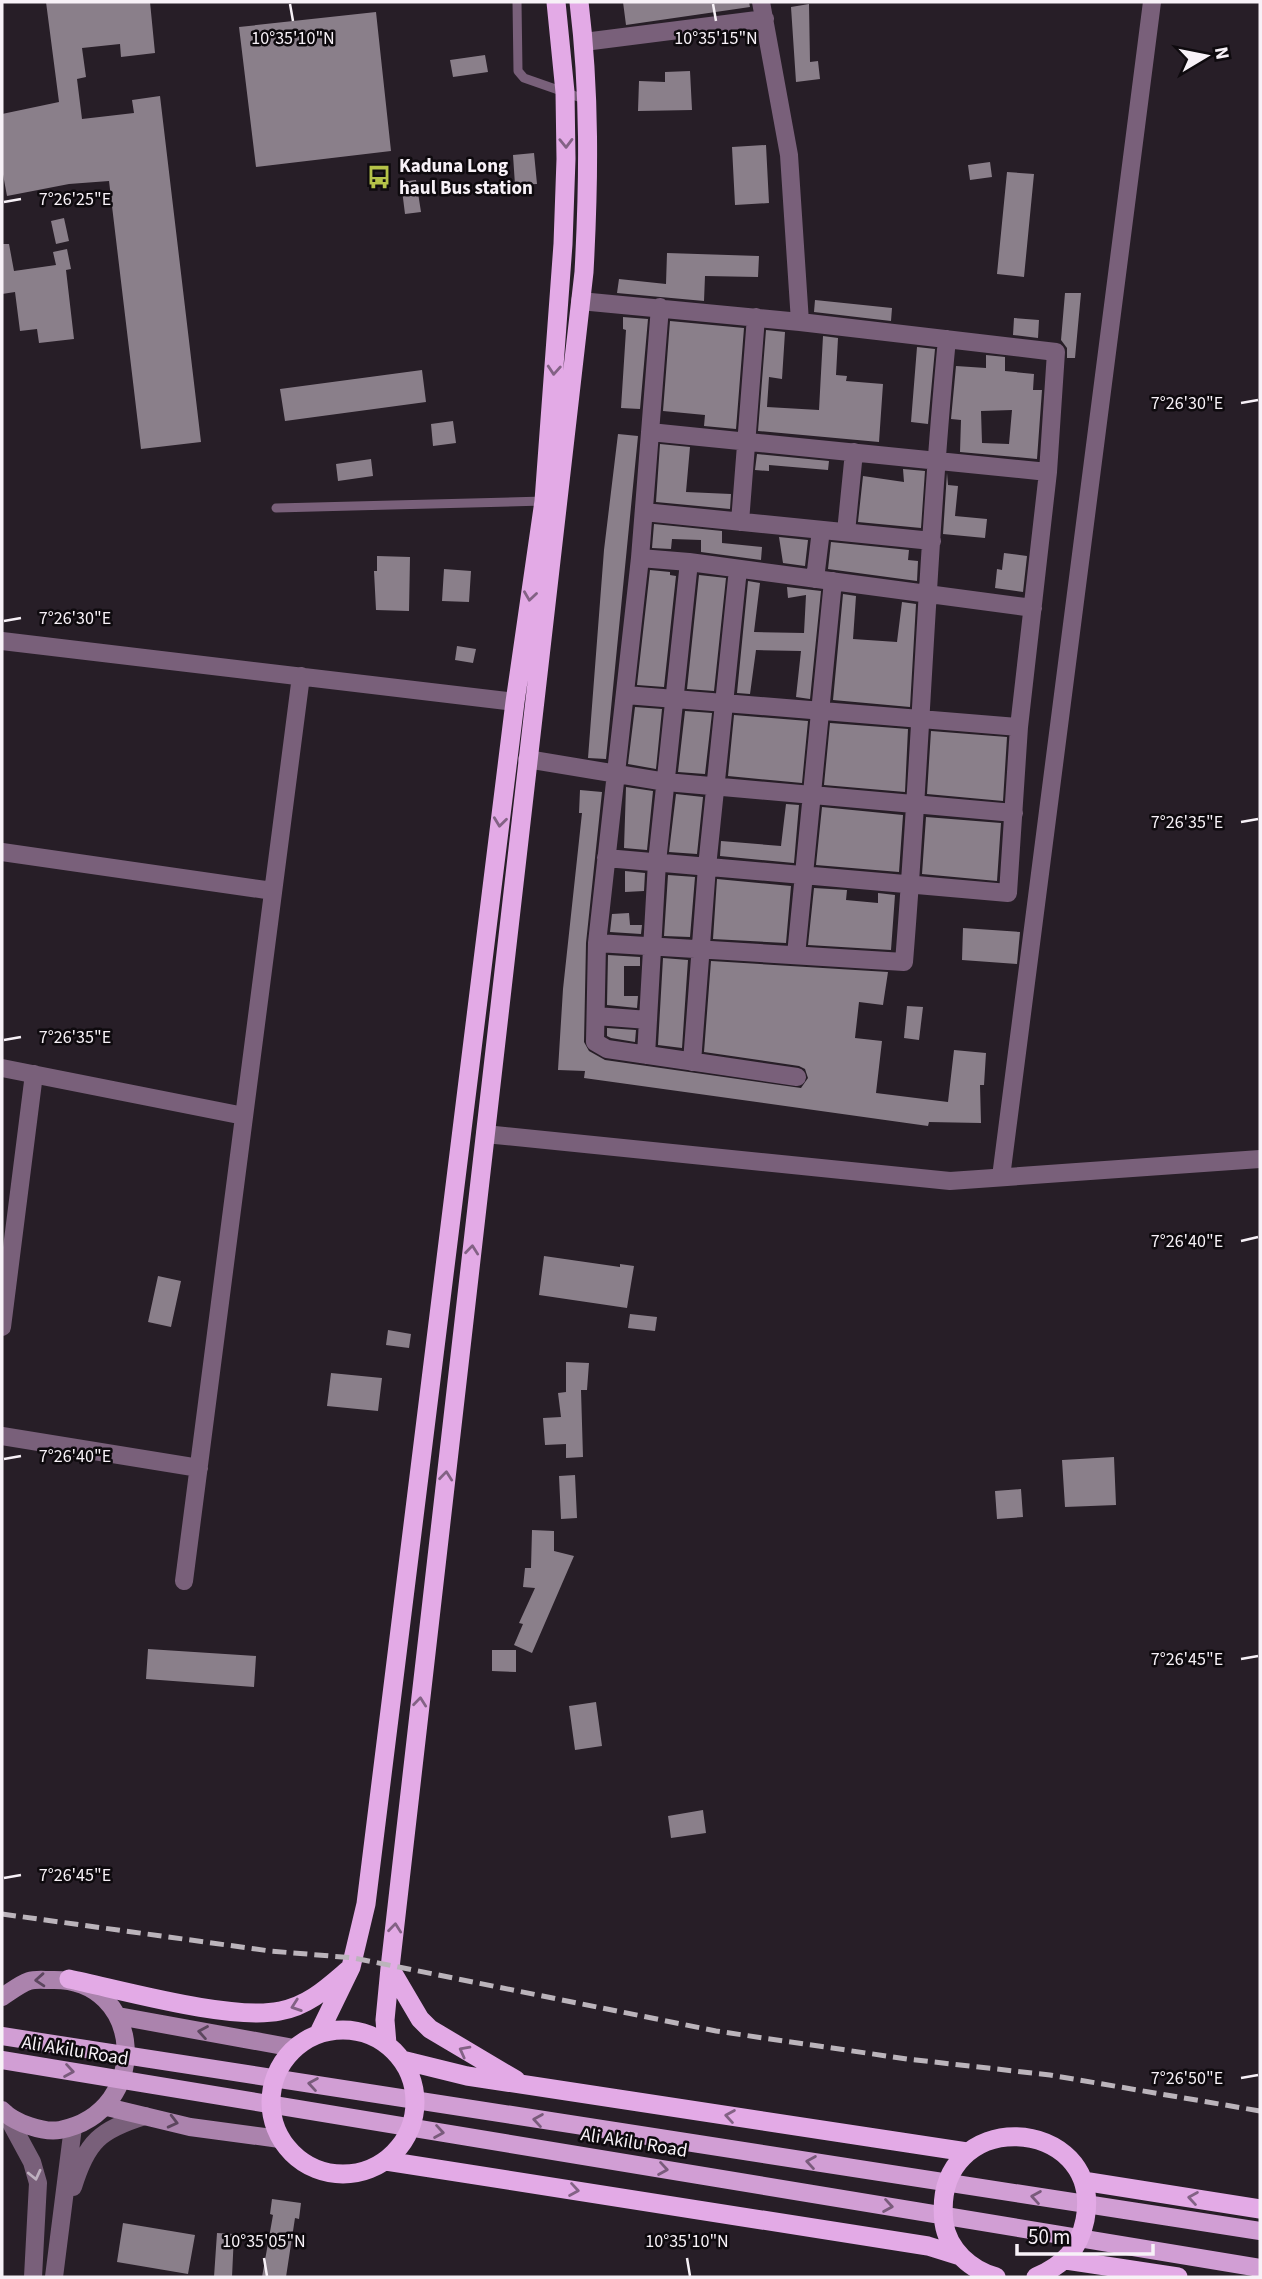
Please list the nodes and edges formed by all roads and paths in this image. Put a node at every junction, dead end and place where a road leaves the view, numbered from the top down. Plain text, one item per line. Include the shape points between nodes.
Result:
1 (517, 2) edge
2 (556, 2) edge
3 (579, 2) edge
4 (1152, 2) edge
5 (763, 10) edge
6 (584, 42) junction
7 (565, 92) junction
8 (588, 100) junction
9 (580, 301) junction
10 (660, 307) junction
11 (756, 317) junction
12 (800, 322) junction
13 (947, 339) junction
14 (650, 432) junction
15 (745, 440) junction
16 (853, 452) junction
17 (936, 460) junction
18 (1048, 471) junction
19 (544, 501) junction
20 (276, 508) dead end
21 (643, 512) junction
22 (740, 522) junction
23 (821, 530) junction
24 (846, 532) junction
25 (932, 541) junction
26 (639, 558) junction
27 (689, 562) junction
28 (738, 569) junction
29 (824, 580) junction
30 (930, 594) junction
31 (1033, 608) junction
32 (2, 641) edge
33 (301, 676) junction
34 (626, 695) junction
35 (675, 699) junction
36 (515, 702) junction
37 (725, 703) junction
38 (819, 711) junction
39 (922, 719) junction
40 (1019, 727) junction
41 (527, 759) junction
42 (618, 774) junction
43 (666, 782) junction
44 (715, 786) junction
45 (812, 794) junction
46 (914, 804) junction
47 (1014, 813) junction
48 (2, 852) edge
49 (606, 858) junction
50 (657, 862) junction
51 (707, 867) junction
52 (804, 875) junction
53 (910, 886) junction
54 (273, 891) junction
55 (597, 943) junction
56 (653, 946) junction
57 (701, 950) junction
58 (796, 956) junction
59 (596, 1016) junction
60 (648, 1020) junction
61 (646, 1055) junction
62 (692, 1062) junction
63 (2, 1068) edge
64 (34, 1074) junction
65 (797, 1077) dead end
66 (244, 1116) junction
67 (485, 1134) junction
68 (1260, 1159) edge
69 (1001, 1177) junction
70 (8, 1234) edge
71 (2, 1327) edge
72 (2, 1436) edge
73 (199, 1468) junction
74 (184, 1581) dead end
75 (351, 1967) junction
76 (390, 1968) junction
77 (69, 1979) junction
78 (2, 1997) edge
79 (118, 2016) junction
80 (319, 2033) junction
81 (2, 2036) edge
82 (387, 2045) junction
83 (294, 2049) junction
84 (2, 2060) edge
85 (402, 2060) junction
86 (523, 2085) junction
87 (107, 2106) junction
88 (4, 2112) edge
89 (145, 2116) junction
90 (73, 2127) junction
91 (280, 2139) junction
92 (967, 2152) junction
93 (386, 2161) junction
94 (1083, 2181) junction
95 (1260, 2209) edge
96 (61, 2223) junction
97 (1260, 2231) edge
98 (960, 2256) junction
99 (1066, 2260) junction
100 (1260, 2268) edge
101 (33, 2277) edge
102 (54, 2277) edge
103 (996, 2277) edge
104 (1036, 2277) edge
105 (1178, 2277) edge

1 - 7 lane via 518,71 524,78
2 - 7 highway
3 - 6 highway
4 - 69 street
5 - 6 street
5 - 12 street via 789,155
6 - 8 highway
7 - 8 lane
7 -> 19 highway via 563,244
8 - 9 highway via 589,191
9 - 10 street
9 - 41 highway
10 - 11 street
10 - 14 street
11 - 12 street
11 - 15 street
12 - 13 street
13 - 17 street
13 - 18 street via 1056,352
14 - 15 street
14 - 21 street
15 - 16 street
15 - 22 street
16 - 17 street
16 - 24 street
17 - 18 street
17 - 25 street
18 - 31 street
19 - 20 lane
19 -> 36 highway
21 - 22 street
21 - 26 street
22 - 23 street
23 - 24 street
23 - 29 street
24 - 25 street
25 - 30 street
26 - 27 street
26 - 34 street
27 - 28 street
27 - 35 street
28 - 29 street
28 - 37 street
29 - 30 street
29 - 38 street
30 - 31 street
30 - 39 street
31 - 40 street
32 - 33 street
33 - 36 street
33 - 54 street
34 - 35 street
34 - 42 street
35 - 37 street
35 - 43 street
36 -> 75 highway via 366,1904
37 - 38 street
37 - 44 street
38 - 39 street
38 - 45 street
39 - 40 street
39 - 46 street
40 - 47 street
41 - 42 street
41 - 67 highway
42 - 43 street
42 - 49 street
43 - 44 street
43 - 50 street
44 - 45 street
44 - 51 street
45 - 46 street
45 - 52 street
46 - 47 street
46 - 53 street
47 - 53 street via 1007,893
48 - 54 street
49 - 50 street
49 - 55 street
50 - 51 street
50 - 56 street
51 - 52 street
51 - 57 street
52 - 53 street
52 - 58 street
53 - 58 street via 904,962
54 - 66 street
55 - 56 street
55 - 59 street
56 - 57 street
56 - 60 street
57 - 58 street
57 - 62 street
59 - 60 street
59 - 61 street via 595,1042 600,1047
60 - 61 street
61 - 62 street
62 - 65 street
63 - 64 street
64 - 66 street
64 - 70 street
66 - 73 street
67 - 69 street via 950,1181
76 -> 67 highway
68 - 69 street
70 - 71 street
72 - 73 street
73 - 74 street
75 -> 77 highway via 309,2001 280,2011 221,2008
75 - 80 highway
76 - 82 highway
86 -> 76 highway via 430,2029
77 -> 78 main road via 30,1980
77 - 79 main road via 98,1993
83 -> 79 main road
79 - 87 main road via 127,2047 124,2079
80 - 82 highway via 364,2032
80 - 83 highway
97 -> 81 main road, Ali Akilu Road
82 - 85 highway
83 - 91 highway via 281,2064 272,2089 271,2114
84 -> 100 main road, Ali Akilu Road
85 - 86 highway
85 - 93 highway via 413,2086 414,2114 405,2140
92 -> 86 highway
87 - 89 main road
87 - 90 main road
88 - 90 main road via 48,2132
88 -> 101 street via 32,2162 38,2183
89 -> 91 main road
89 - 96 street via 109,2127 82,2159
90 - 96 street
91 - 93 highway via 300,2161 328,2174 359,2173
92 - 94 highway via 991,2138 1018,2134 1045,2141 1068,2157
92 - 98 highway via 949,2175 942,2202 945,2231
93 -> 98 highway via 928,2246
95 -> 94 highway
94 - 99 highway via 1087,2207 1082,2236
96 - 102 street
98 - 103 highway via 981,2273
99 - 104 highway
99 - 105 highway

